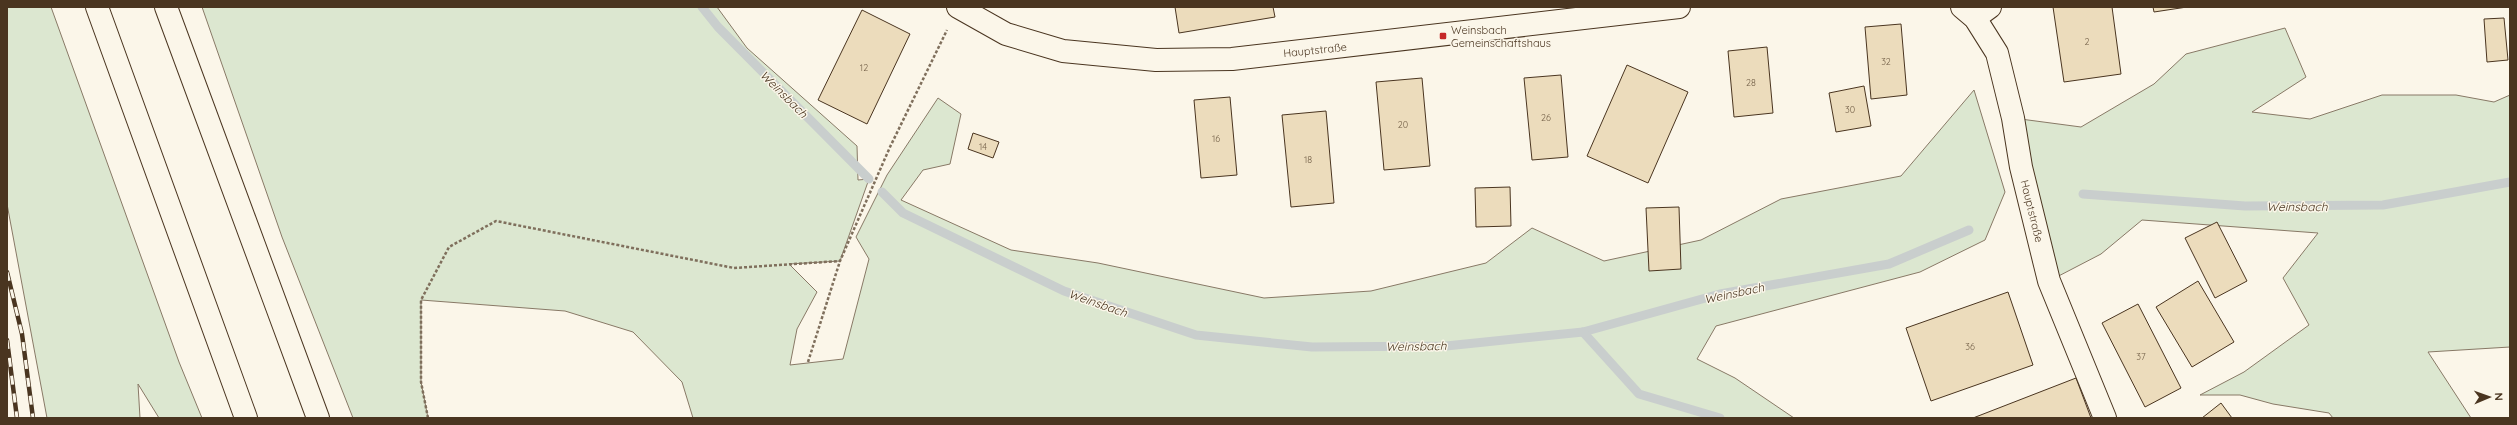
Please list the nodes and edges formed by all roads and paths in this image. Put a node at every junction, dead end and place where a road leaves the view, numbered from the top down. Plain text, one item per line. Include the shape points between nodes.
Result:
1 (97, 7) edge
2 (166, 7) edge
3 (958, 7) edge
4 (1680, 7) edge
5 (1976, 11) edge
6 (840, 261) junction
7 (808, 362) dead end
8 (246, 418) edge
9 (318, 418) edge
10 (428, 418) edge
11 (2105, 418) edge

1 - 8 main road
2 - 9 main road
3 - 4 main road, Hauptstraße via 1006,34 1063,51 1156,60 1232,60
3 - 6 path via 890,147
5 - 11 main road, Hauptstraße via 1997,53 2049,281
6 - 7 path
6 - 10 path via 734,268 496,221 449,247 420,300 422,382

